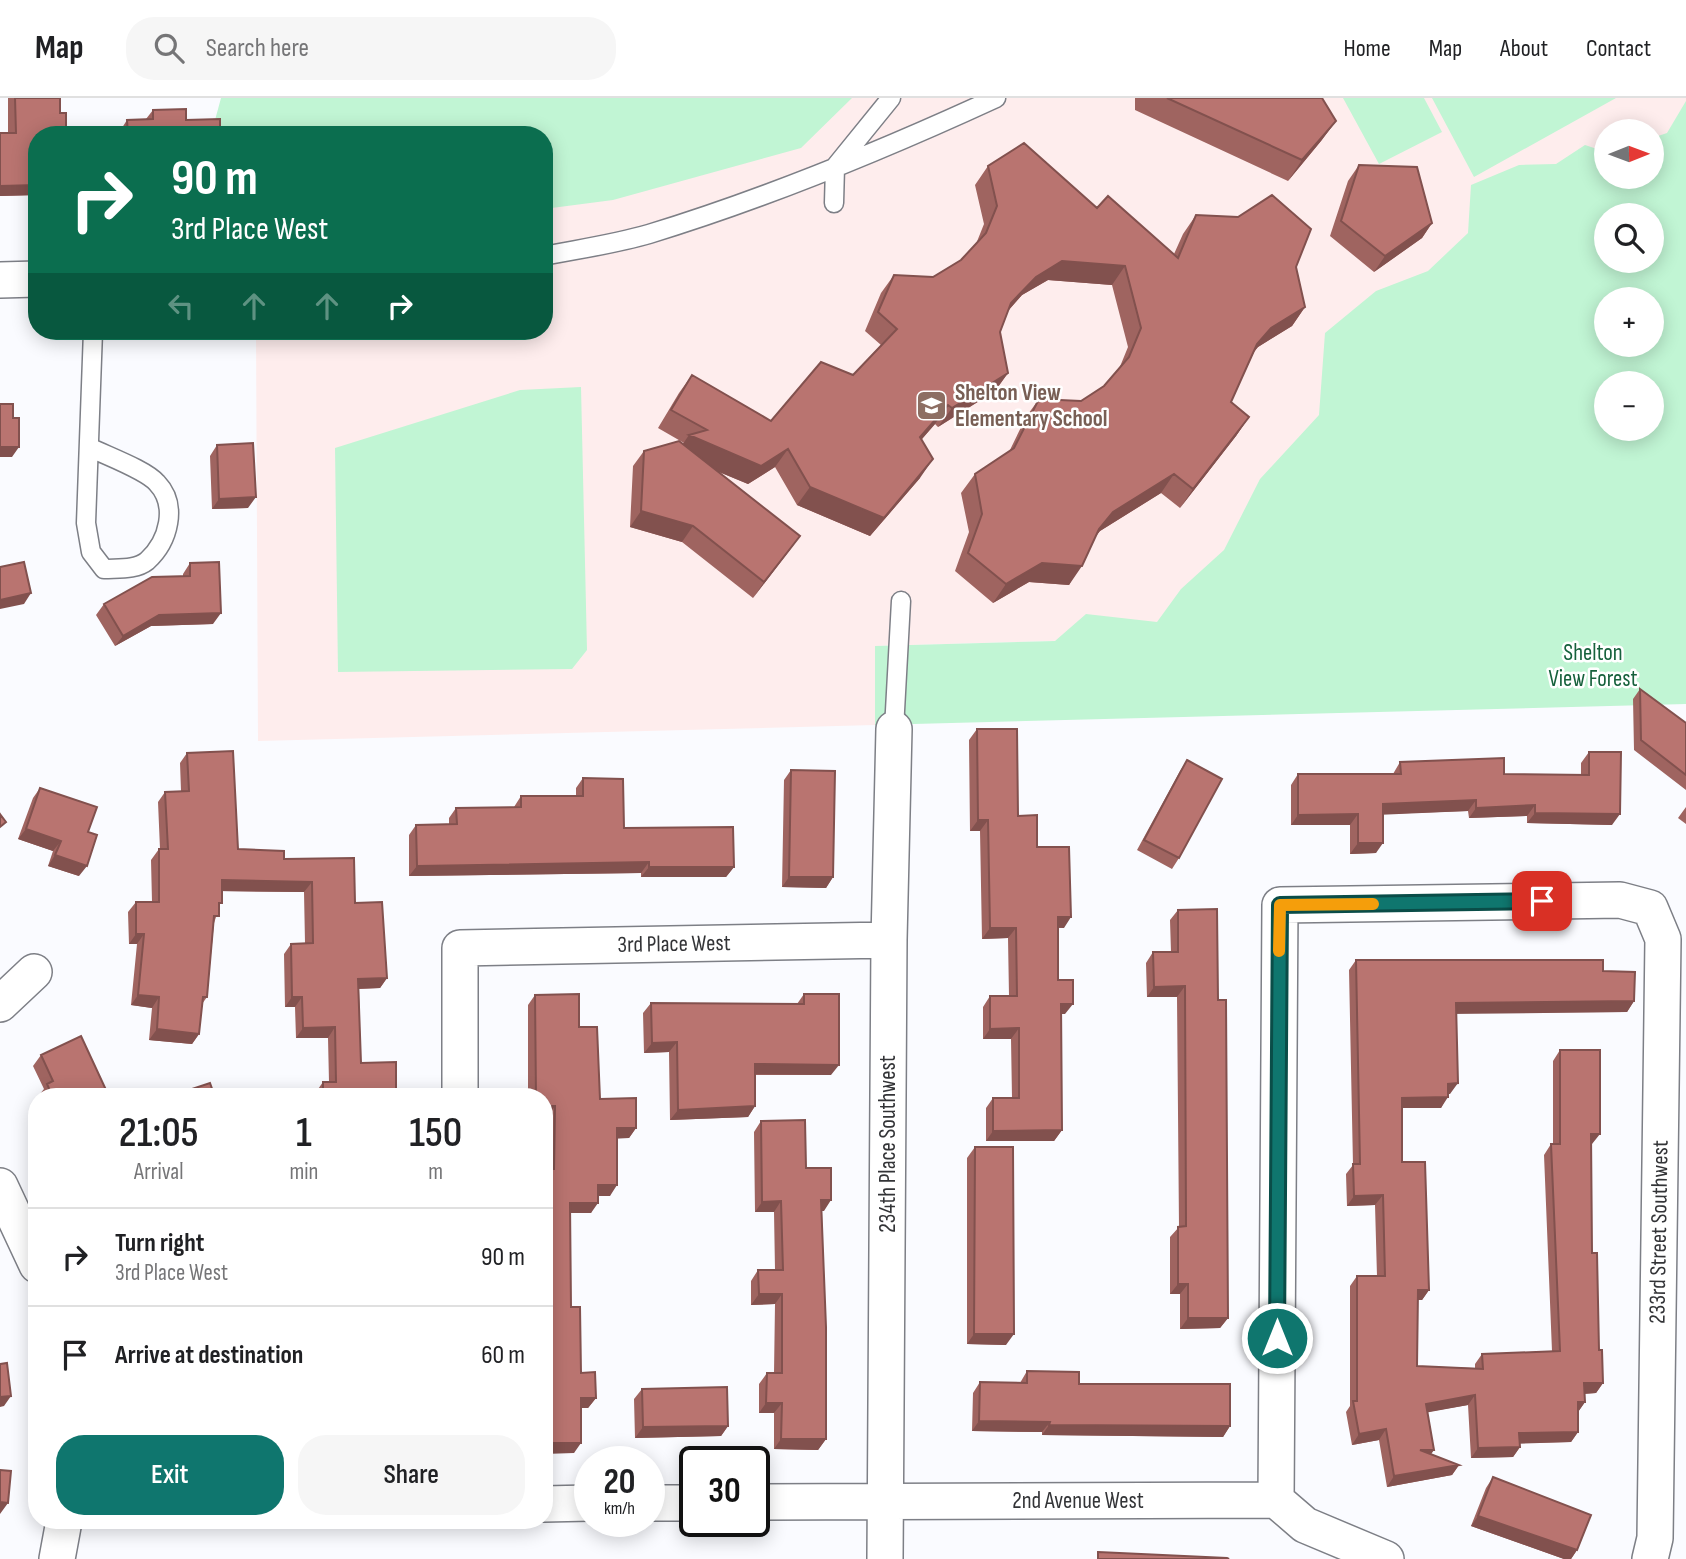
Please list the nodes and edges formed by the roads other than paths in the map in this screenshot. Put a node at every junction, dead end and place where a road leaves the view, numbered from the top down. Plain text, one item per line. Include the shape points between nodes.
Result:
1 (891, 98) edge
2 (996, 98) edge
3 (835, 167) junction
4 (834, 203) dead end
5 (553, 254) edge
6 (0, 279) edge
7 (28, 279) edge
8 (93, 340) edge
9 (89, 447) junction
10 (901, 601) dead end
11 (894, 729) joint
12 (889, 940) junction
13 (34, 972) dead end
14 (0, 1004) edge
15 (460, 1088) edge
16 (0, 1186) edge
17 (28, 1246) edge
18 (1276, 1500) junction
19 (885, 1502) junction
20 (574, 1503) edge
21 (770, 1503) edge
22 (553, 1504) edge
23 (63, 1529) edge
24 (57, 1559) edge
25 (885, 1559) edge
26 (1386, 1559) edge
27 (1650, 1559) edge

1 - 3 lane
2 - 3 lane
3 - 4 lane
3 - 5 lane via 646,235
6 - 7 street
8 - 9 lane
9 - 9 lane via 86,523 91,552 104,569 146,562 170,520 169,500 156,481
10 - 11 lane
11 - 12 street, 234th Place Southwest
12 - 15 street, 3rd Place West via 460,948
12 - 19 street, 234th Place Southwest
13 - 14 street
16 - 17 street
18 - 19 street, 2nd Avenue West
18 - 26 street via 1305,1525
18 - 27 street, 233rd Street Southwest via 1280,905 1620,900 1650,908 1663,940 1655,1524
19 - 21 street, 2nd Avenue West
19 - 25 street, 234th Place Southwest
20 - 22 street
23 - 24 street

